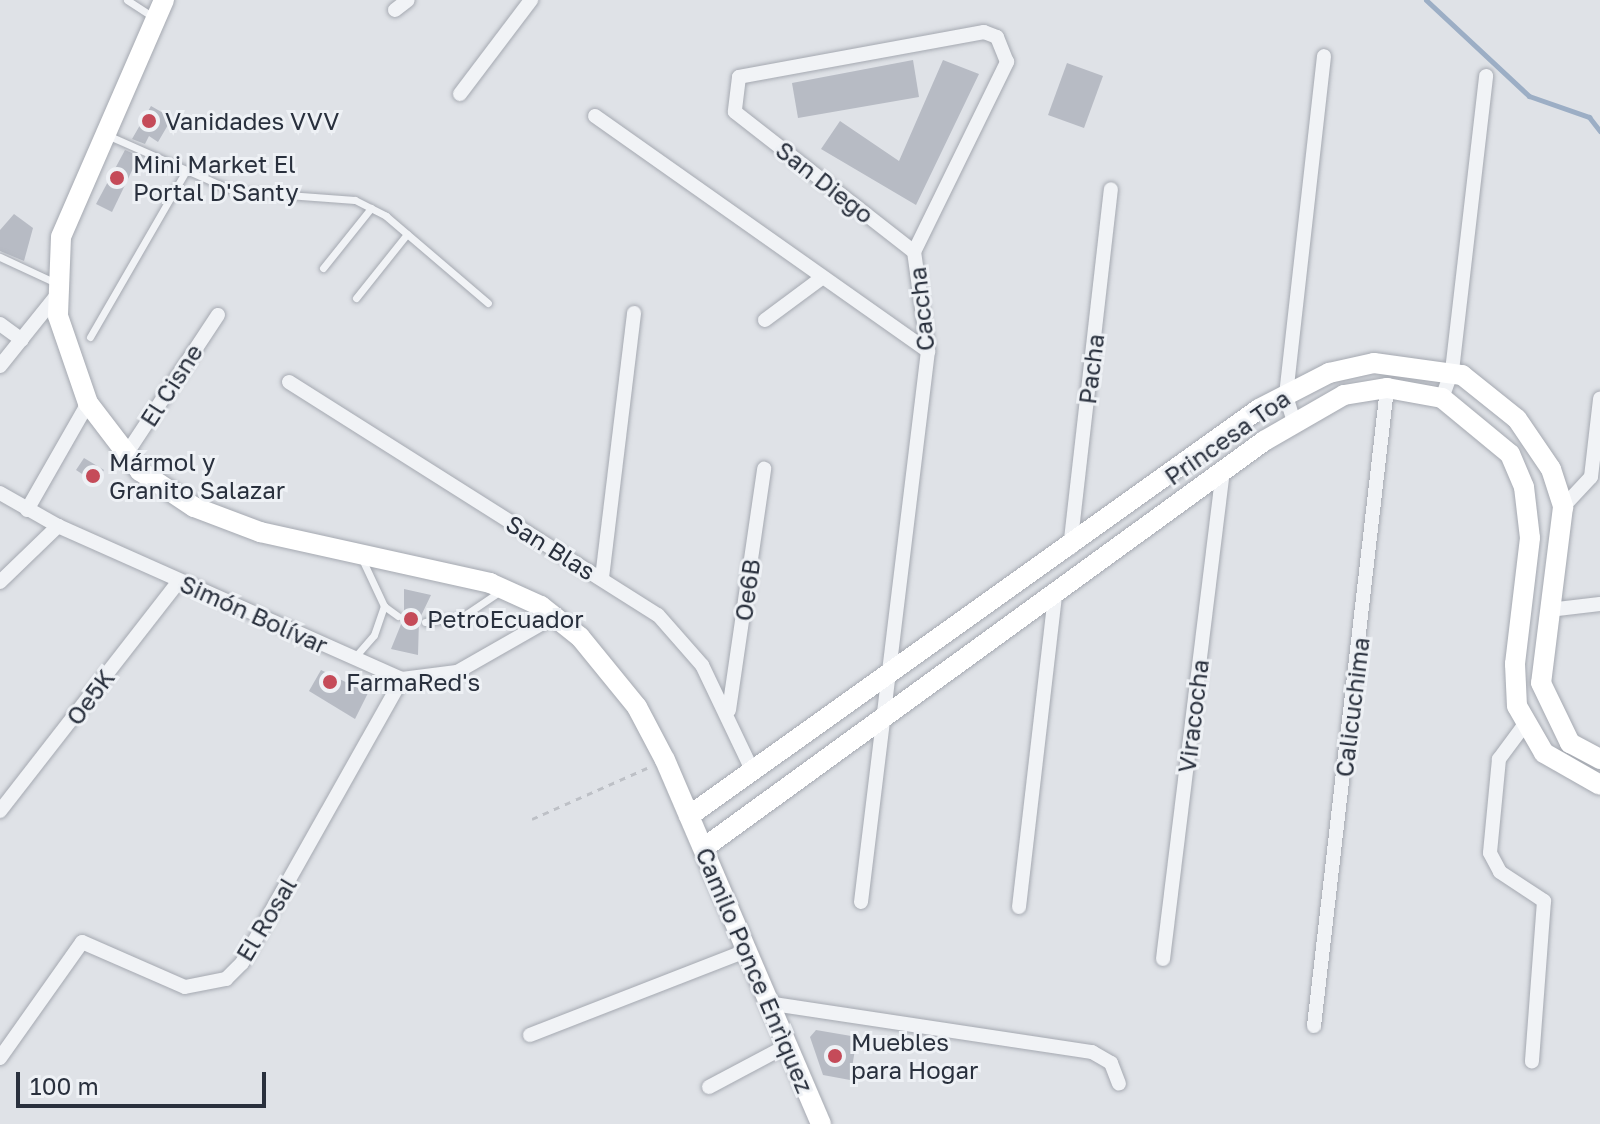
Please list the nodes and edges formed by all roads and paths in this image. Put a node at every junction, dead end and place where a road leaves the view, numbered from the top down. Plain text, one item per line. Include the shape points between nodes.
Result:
1 (127, 0) edge
2 (408, 0) edge
3 (531, 0) edge
4 (159, 9) edge
5 (395, 10) dead end
6 (1324, 56) dead end
7 (1486, 76) dead end
8 (460, 94) dead end
9 (735, 112) joint
10 (595, 116) dead end
11 (100, 132) junction
12 (186, 171) junction
13 (1111, 189) dead end
14 (371, 208) junction
15 (407, 234) junction
16 (914, 252) junction
17 (0, 257) edge
18 (323, 268) dead end
19 (823, 277) junction
20 (56, 290) junction
21 (356, 298) dead end
22 (488, 303) dead end
23 (634, 313) dead end
24 (218, 315) dead end
25 (765, 320) dead end
26 (0, 324) edge
27 (90, 337) dead end
28 (22, 340) junction
29 (928, 351) junction
30 (0, 366) edge
31 (1452, 371) junction
32 (289, 382) dead end
33 (1387, 388) junction
34 (1286, 395) junction
35 (1442, 398) junction
36 (1600, 399) edge
37 (88, 403) junction
38 (1294, 422) junction
39 (125, 456) junction
40 (764, 469) dead end
41 (1223, 473) junction
42 (0, 493) edge
43 (1563, 507) junction
44 (27, 510) junction
45 (58, 526) junction
46 (1070, 548) junction
47 (361, 553) junction
48 (602, 578) junction
49 (179, 581) junction
50 (0, 582) edge
51 (504, 589) junction
52 (1055, 596) junction
53 (1600, 604) edge
54 (384, 606) junction
55 (1549, 610) junction
56 (398, 616) dead end
57 (555, 616) junction
58 (425, 622) dead end
59 (354, 658) junction
60 (892, 671) junction
61 (402, 679) junction
62 (729, 710) junction
63 (886, 717) junction
64 (1525, 724) junction
65 (1600, 759) edge
66 (665, 760) junction
67 (752, 770) junction
68 (1600, 785) edge
69 (0, 811) edge
70 (689, 816) junction
71 (532, 819) dead end
72 (705, 847) junction
73 (861, 902) dead end
74 (1019, 907) dead end
75 (746, 951) junction
76 (1163, 959) dead end
77 (767, 1003) junction
78 (1314, 1026) dead end
79 (530, 1035) dead end
80 (786, 1046) junction
81 (0, 1058) edge
82 (1532, 1062) dead end
83 (1119, 1084) dead end
84 (709, 1087) dead end
85 (821, 1124) edge

1 - 4 lane
2 - 5 street
3 - 8 street
4 - 11 street, Camilo Ponce Enrìquez
6 - 34 street
7 - 31 street
9 - 16 street, San Diego
9 - 16 street, Caccha via 735,84 746,72 992,33 1006,75
10 - 19 street
11 - 12 lane
11 - 20 street, Camilo Ponce Enrìquez via 65,219
12 - 14 lane via 234,191 355,200
12 - 27 lane
13 - 46 street, Pacha
14 - 15 lane
14 - 18 lane
15 - 21 lane
15 - 22 lane
16 - 29 street, Caccha
17 - 20 lane
19 - 25 street
19 - 29 street
20 - 28 street
20 - 37 street, Camilo Ponce Enrìquez via 62,337
23 - 48 street
24 - 39 street, El Cisne
26 - 28 street
28 - 30 street
29 - 60 street, Caccha
31 - 34 street, Princesa Toa via 1374,363 1329,373
31 - 35 street
31 - 43 street via 1517,419 1551,469
32 - 48 street, San Blas
33 - 35 street, Princesa Toa
33 - 38 street, Princesa Toa via 1344,395
33 - 78 street, Calicuchima
34 - 38 street
34 - 46 street, Princesa Toa
35 - 64 street, Princesa Toa via 1495,435 1524,487 1530,538 1515,693
36 - 43 street via 1591,477
37 - 39 street, Camilo Ponce Enrìquez
37 - 44 street
38 - 41 street, Princesa Toa
39 - 47 street, Camilo Ponce Enrìquez via 164,490 228,521
40 - 62 street, Oe6B
41 - 52 street, Princesa Toa
41 - 76 street, Viracocha
42 - 44 street, Simón Bolívar
43 - 55 street
44 - 45 street, Simón Bolívar
45 - 49 street, Simón Bolívar
45 - 50 street
46 - 60 street, Princesa Toa
47 - 51 street, Camilo Ponce Enrìquez
47 - 54 lane
48 - 62 street, San Blas via 681,637
49 - 59 street, Simón Bolívar
49 - 69 street, Oe5K
51 - 57 street, Camilo Ponce Enrìquez
51 - 58 lane via 462,617
52 - 63 street, Princesa Toa
52 - 74 street
53 - 55 street
54 - 56 lane
54 - 59 lane
55 - 65 street via 1543,694 1570,743
57 - 61 street via 457,672
57 - 66 street, Camilo Ponce Enrìquez via 602,659
59 - 61 street, Simón Bolívar
60 - 63 street, Caccha
60 - 67 street, Princesa Toa
61 - 81 street, El Rosal via 242,963 226,979 185,987 82,942
62 - 67 street, San Blas
63 - 72 street, Princesa Toa
63 - 73 street, Caccha
64 - 68 street, Princesa Toa via 1544,753
64 - 82 street via 1499,759 1490,853 1500,872 1544,901
66 - 70 street, Camilo Ponce Enrìquez
66 - 71 path
67 - 70 street, Princesa Toa
70 - 72 street, Camilo Ponce Enrìquez
72 - 75 street, Camilo Ponce Enrìquez
75 - 77 street, Camilo Ponce Enrìquez
75 - 79 street
77 - 80 street, Camilo Ponce Enrìquez
77 - 83 street via 1092,1052 1111,1063
80 - 84 street
80 - 85 street, Camilo Ponce Enrìquez

